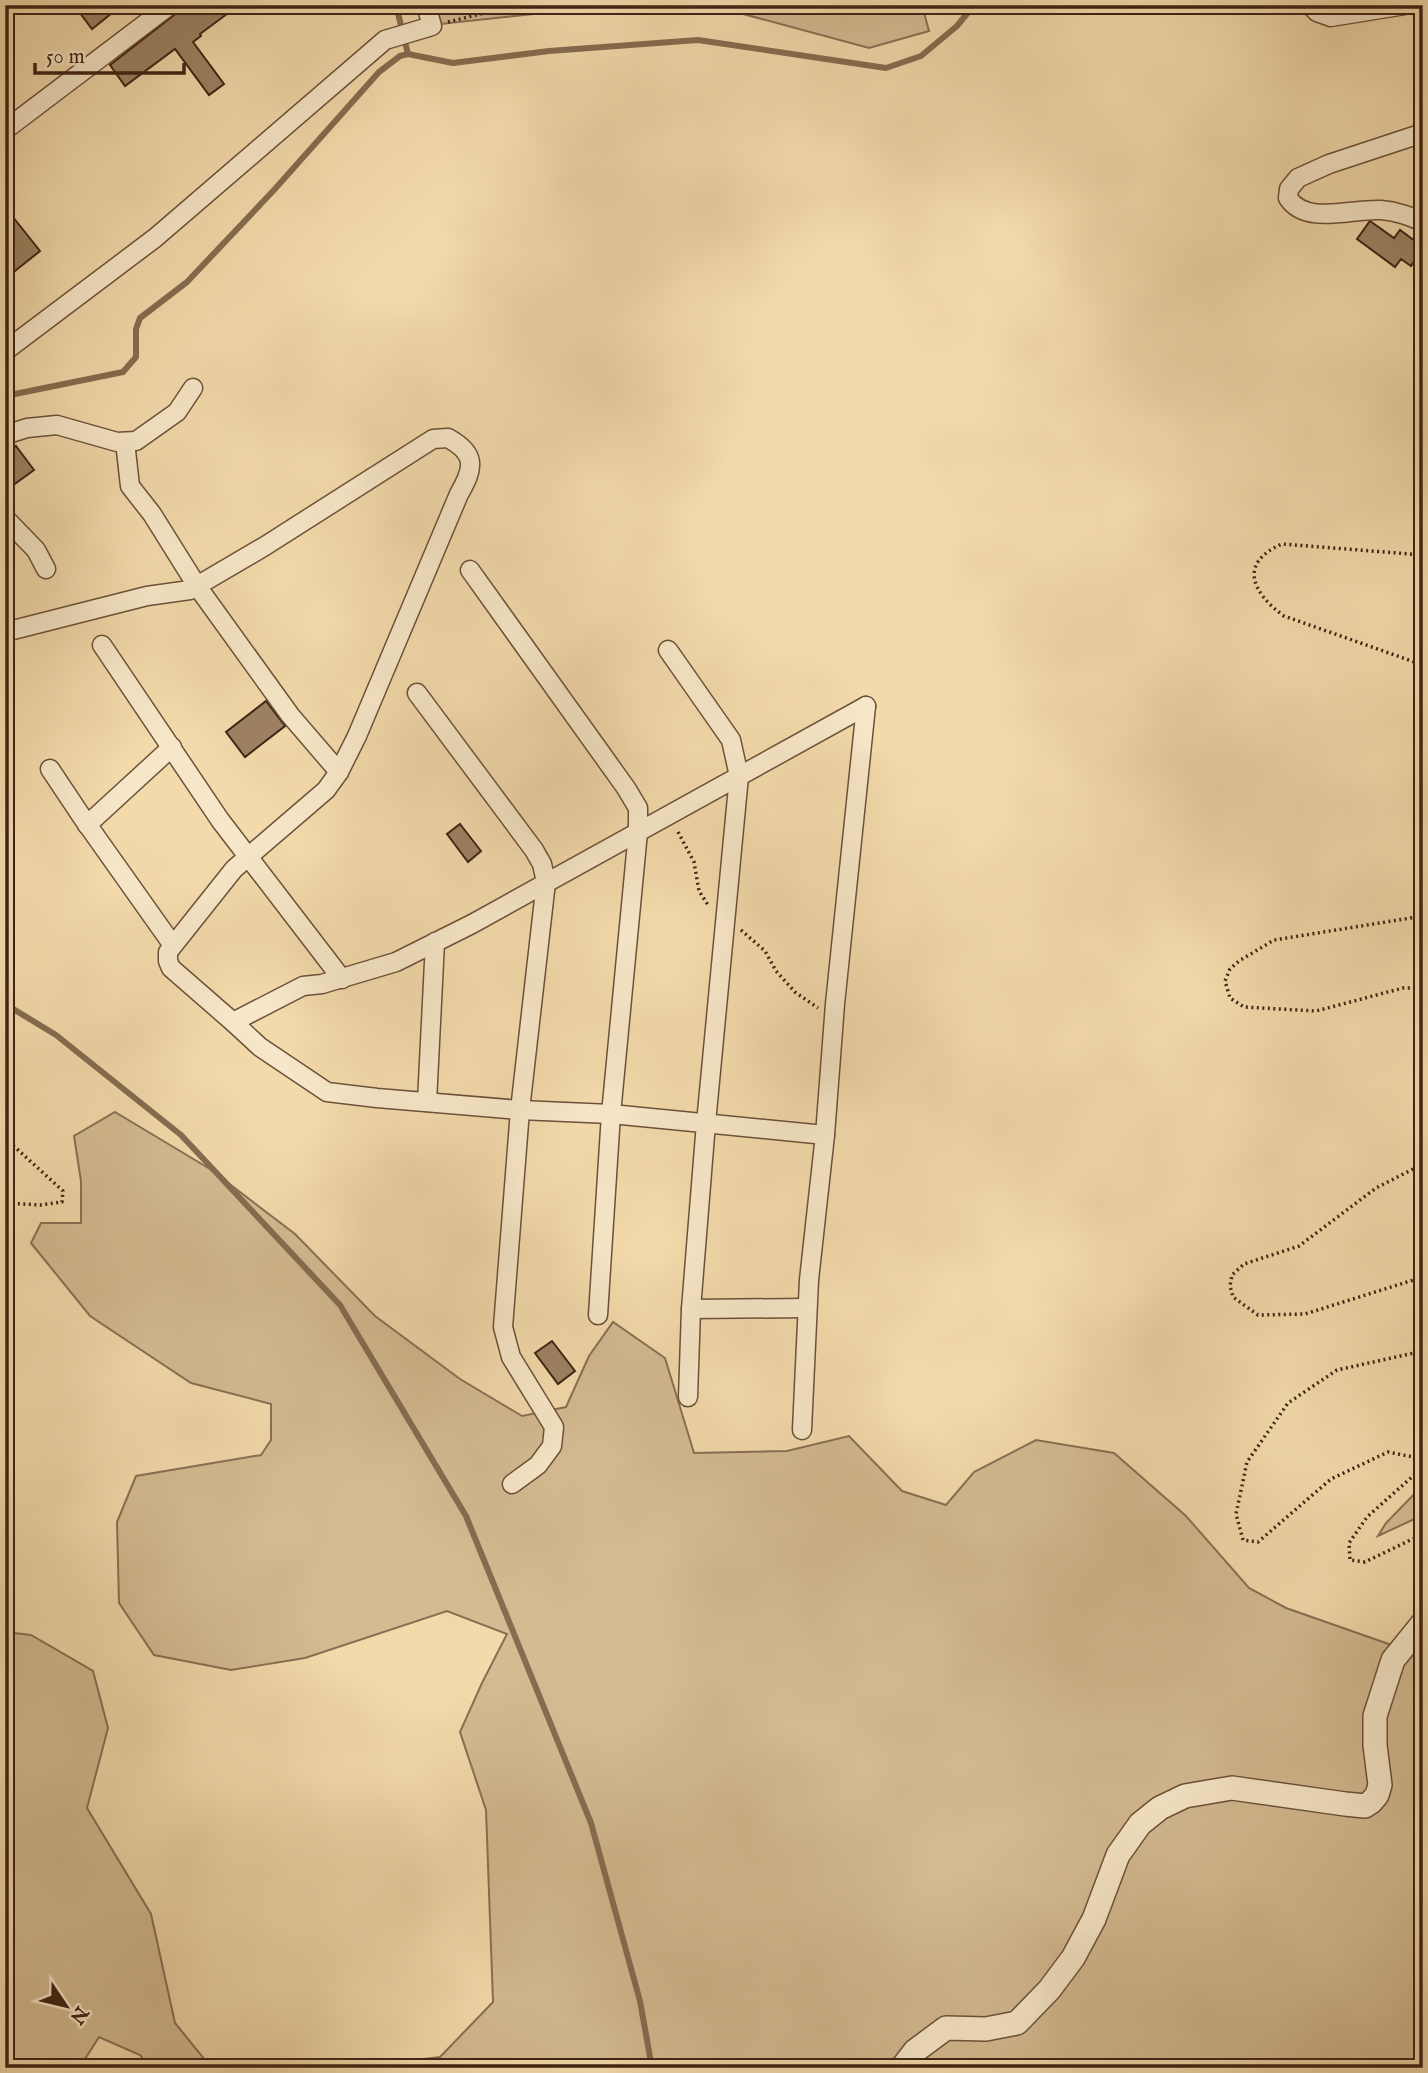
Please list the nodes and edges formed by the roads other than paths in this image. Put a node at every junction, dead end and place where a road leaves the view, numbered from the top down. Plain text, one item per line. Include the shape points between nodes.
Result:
1 (170, 5) edge
2 (426, 5) edge
3 (1310, 5) edge
4 (1405, 5) edge
5 (5, 130) edge
6 (1423, 133) edge
7 (1423, 223) edge
8 (5, 351) edge
9 (193, 388) dead end
10 (5, 435) edge
11 (125, 442) junction
12 (5, 518) edge
13 (46, 569) dead end
14 (470, 570) dead end
15 (197, 586) junction
16 (5, 632) edge
17 (102, 645) dead end
18 (668, 650) dead end
19 (417, 693) dead end
20 (172, 747) junction
21 (50, 769) dead end
22 (339, 772) junction
23 (739, 776) junction
24 (87, 825) junction
25 (638, 832) junction
26 (248, 856) junction
27 (546, 882) junction
28 (435, 942) junction
29 (172, 944) junction
30 (342, 979) junction
31 (233, 1022) junction
32 (427, 1102) junction
33 (520, 1110) junction
34 (611, 1114) junction
35 (706, 1123) junction
36 (825, 1135) junction
37 (807, 1308) junction
38 (691, 1309) junction
39 (598, 1315) dead end
40 (688, 1397) dead end
41 (802, 1430) dead end
42 (512, 1484) dead end
43 (1423, 1623) edge
44 (902, 2068) edge

1 - 5 street
2 - 8 street via 432,26 386,40 155,238
3 - 4 street via 1331,17
6 - 7 street via 1298,177 1288,198 1315,214 1383,210
9 - 11 street via 177,412 157,428
10 - 11 street via 57,425
11 - 15 street via 130,486
12 - 13 street via 36,550
14 - 25 street via 626,788 638,808
15 - 16 street
15 - 22 street via 290,715
15 - 22 street via 433,439 448,438 467,451 472,464 469,478
17 - 20 street
18 - 23 street via 731,740
19 - 27 street via 534,850
20 - 24 street
20 - 26 street
21 - 24 street
22 - 26 street via 326,790
23 - 25 street
23 - 35 street
23 - 36 street via 866,706
24 - 29 street
25 - 27 street
25 - 34 street
26 - 29 street
26 - 30 street
27 - 28 street
27 - 33 street
28 - 30 street via 396,962
28 - 32 street
29 - 31 street via 168,952 171,968
30 - 31 street via 303,986
31 - 32 street via 260,1047 327,1092
32 - 33 street
33 - 34 street
33 - 42 street via 503,1327 510,1357 554,1427 552,1446 538,1465
34 - 35 street
34 - 39 street
35 - 36 street
35 - 38 street
36 - 37 street
37 - 38 street
37 - 41 street
38 - 40 street
43 - 44 street via 1393,1660 1375,1717 1380,1785 1371,1802 1365,1806 1345,1804 1232,1788 1185,1796 1160,1808 1139,1824 1118,1855 1094,1919 1073,1958 1017,2023 986,2029 946,2028 915,2051

